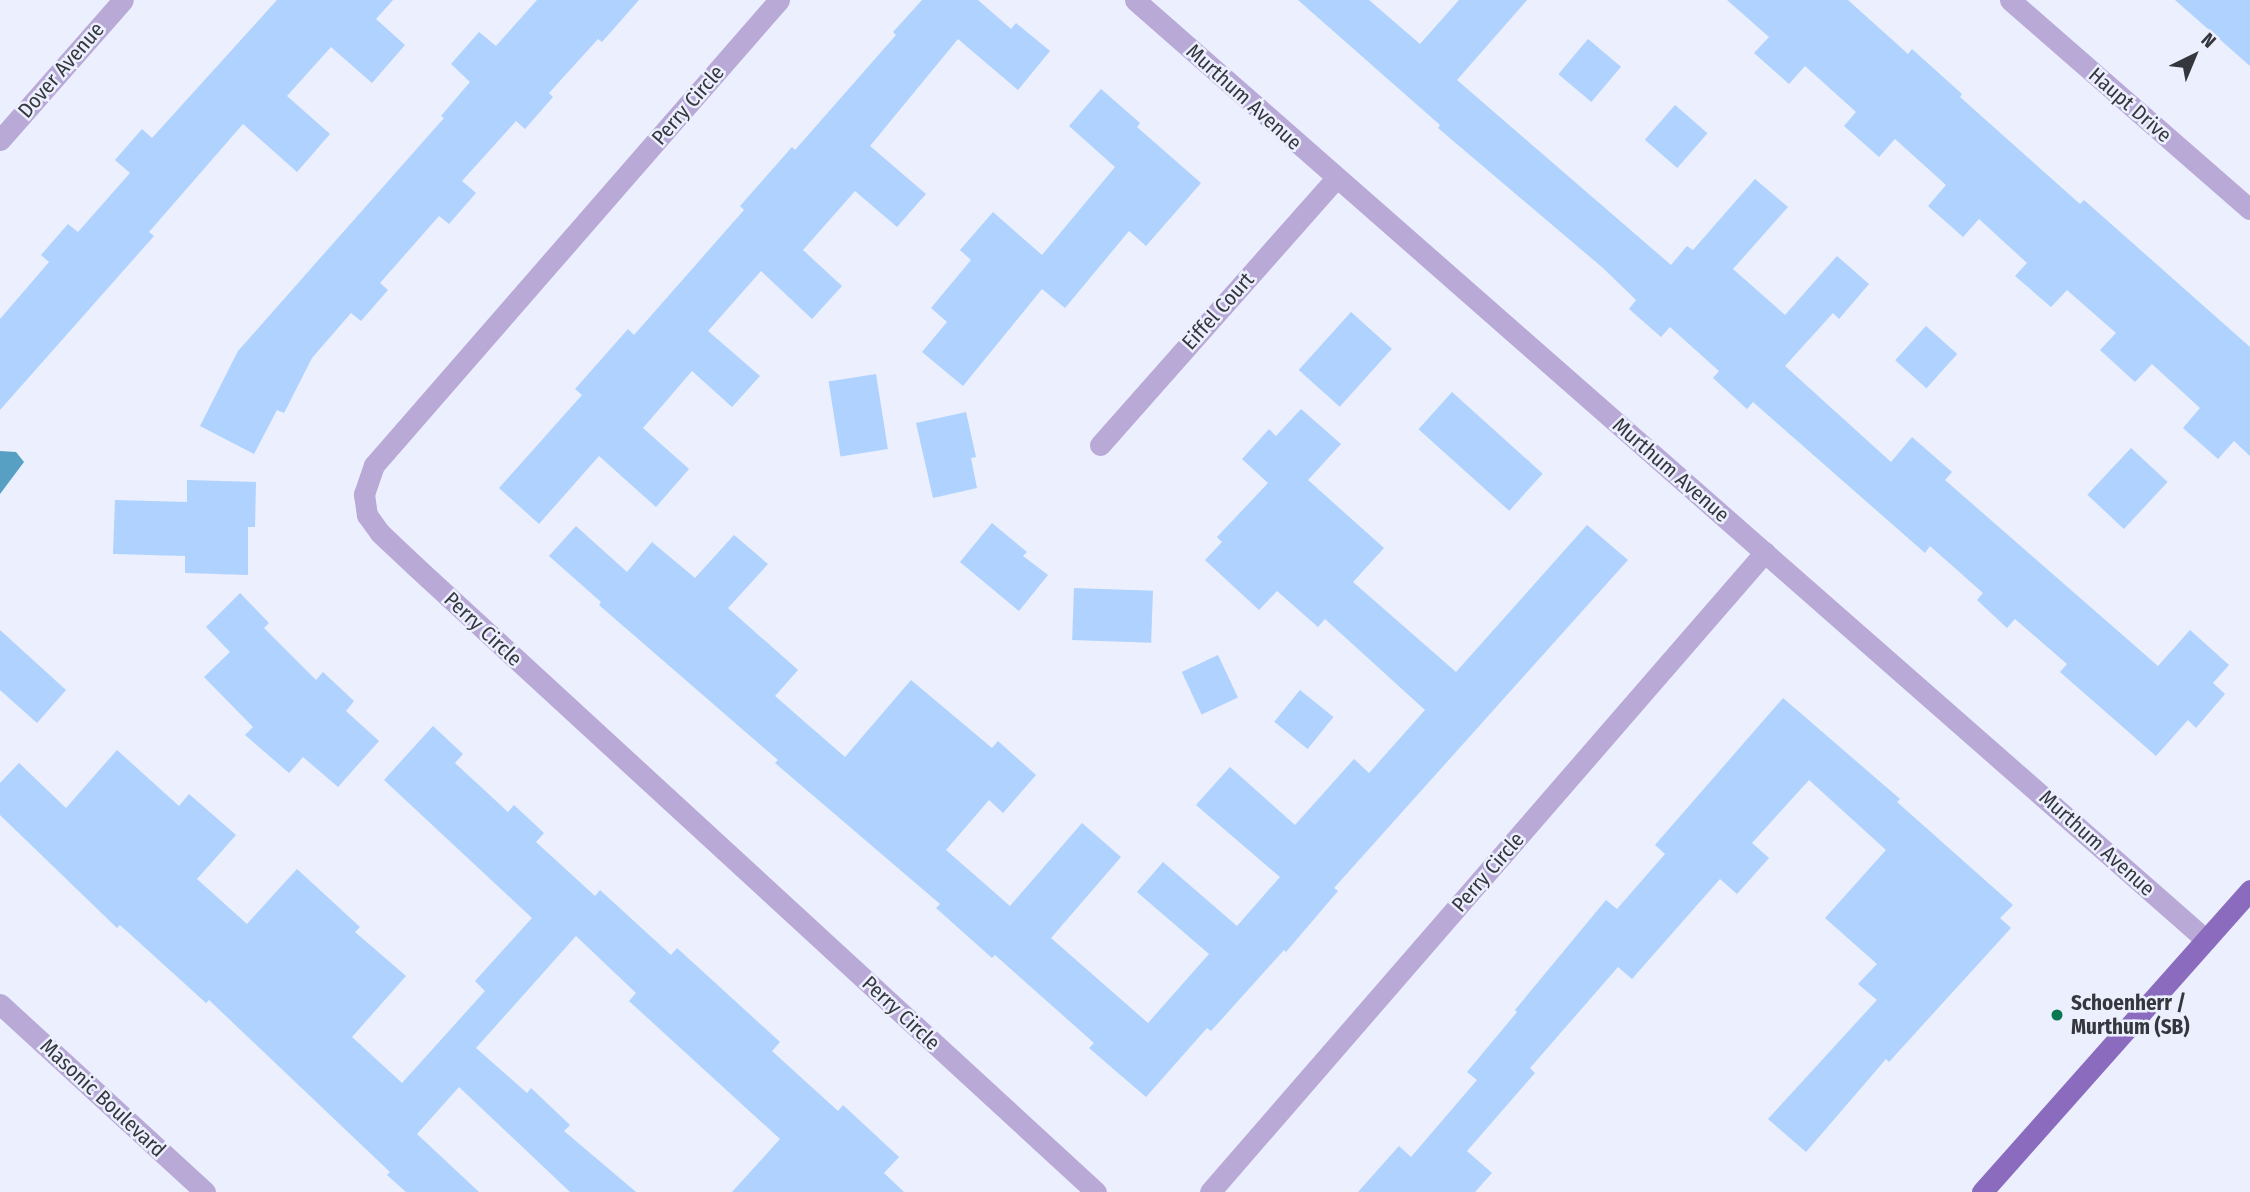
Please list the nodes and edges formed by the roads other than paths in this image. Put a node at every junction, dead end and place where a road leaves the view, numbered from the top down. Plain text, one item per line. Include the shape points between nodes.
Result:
1 (123, 0) edge
2 (779, 0) edge
3 (1135, 0) edge
4 (2010, 0) edge
5 (0, 140) edge
6 (1336, 178) junction
7 (2250, 209) edge
8 (1100, 445) dead end
9 (1765, 552) junction
10 (2250, 890) edge
11 (2206, 940) junction
12 (0, 1004) edge
13 (205, 1192) edge
14 (1096, 1192) edge
15 (1210, 1192) edge
16 (1982, 1192) edge

1 - 5 street, Dover Avenue
2 - 14 street, Perry Circle via 374,465 364,494 368,515 406,558
3 - 6 street, Murthum Avenue
4 - 7 street, Haupt Drive
6 - 8 street, Eiffel Court
6 - 9 street, Murthum Avenue
9 - 11 street, Murthum Avenue
9 - 15 street, Perry Circle
10 - 11 main road
11 - 16 main road
12 - 13 street, Masonic Boulevard

